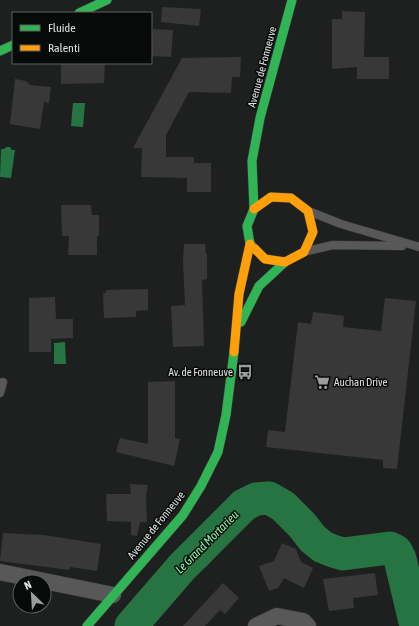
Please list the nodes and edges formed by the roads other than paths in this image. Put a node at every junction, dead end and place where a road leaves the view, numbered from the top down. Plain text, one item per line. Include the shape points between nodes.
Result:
1 (107, 0) edge
2 (292, 0) edge
3 (81, 12) edge
4 (12, 45) edge
5 (0, 51) edge
6 (257, 140) junction
7 (262, 169) dead end
8 (280, 190) dead end
9 (291, 198) junction
10 (254, 208) junction
11 (308, 211) junction
12 (250, 244) junction
13 (416, 247) edge
14 (304, 252) junction
15 (285, 262) junction
16 (235, 332) junction
17 (3, 382) dead end
18 (0, 393) edge
19 (0, 572) edge
20 (113, 595) junction
21 (87, 626) edge
22 (256, 626) edge
23 (308, 626) edge

1 - 3 street
2 - 6 street, Avenue de Fonneuve via 260,118
4 - 5 street
6 - 7 street, Avenue de Fonneuve
6 - 10 street, Avenue de Fonneuve via 252,161
8 - 9 street
9 - 10 street via 271,197
9 - 11 street
10 - 12 street, Avenue de Fonneuve via 247,226
11 - 13 lane
11 - 14 street via 313,232
12 - 15 street via 265,259
12 - 16 street, Avenue de Fonneuve via 239,294
13 - 14 lane via 333,245
14 - 15 street, Avenue de Fonneuve
15 - 16 street, Avenue de Fonneuve via 259,286
16 - 20 street, Avenue de Fonneuve via 226,415 218,452 201,486 182,514
17 - 18 lane
19 - 20 street
20 - 21 street, Avenue de Fonneuve
22 - 23 street via 277,616 303,621

